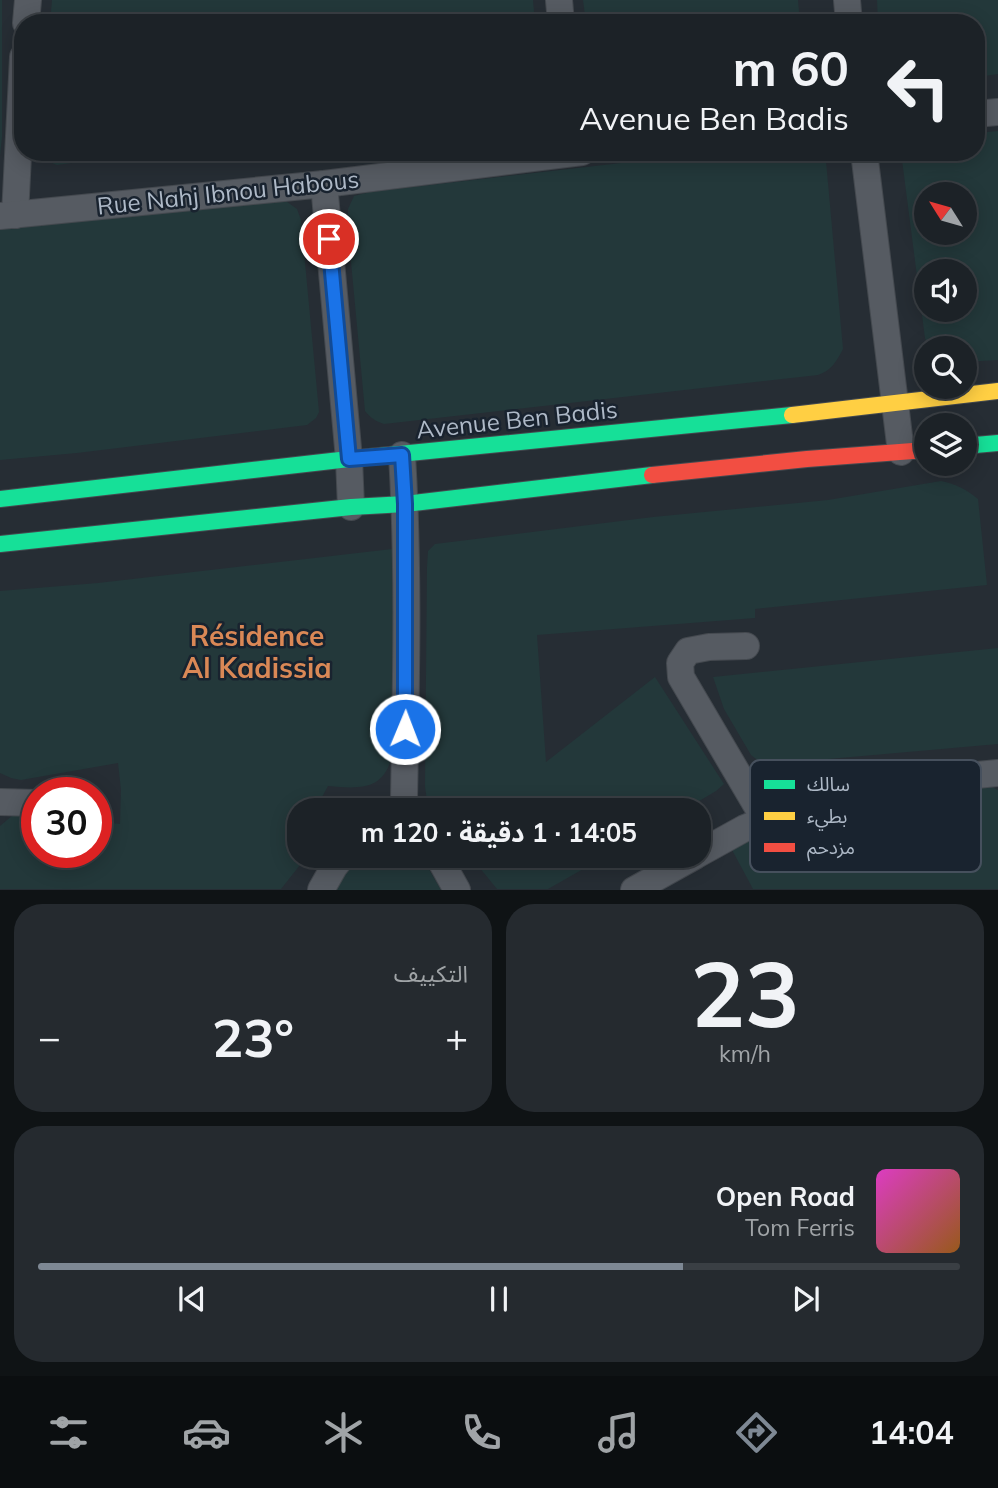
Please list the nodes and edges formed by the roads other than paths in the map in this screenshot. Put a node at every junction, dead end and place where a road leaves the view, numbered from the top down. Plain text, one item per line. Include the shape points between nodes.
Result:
1 (14, 152) edge
2 (510, 161) edge
3 (865, 161) edge
4 (324, 184) junction
5 (8, 216) edge
6 (998, 391) edge
7 (894, 402) junction
8 (998, 443) edge
9 (977, 445) edge
10 (913, 451) edge
11 (402, 455) junction
12 (349, 459) junction
13 (0, 499) edge
14 (405, 504) junction
15 (351, 507) junction
16 (0, 544) edge
17 (746, 646) dead end
18 (750, 794) edge
19 (402, 798) edge
20 (0, 802) edge
21 (21, 803) edge
22 (750, 826) edge
23 (711, 847) edge
24 (333, 868) edge
25 (445, 868) edge
26 (673, 868) edge
27 (321, 890) edge
28 (457, 890) edge
29 (634, 890) edge

1 - 5 street
2 - 4 street, Rue Nahj Ibnou Habous
3 - 7 street
4 - 5 street, Rue Nahj Ibnou Habous
4 - 12 street
6 - 7 main road, Avenue Ben Badis
7 - 10 street
7 - 11 main road, Avenue Ben Badis
8 - 9 main road
10 - 14 main road via 793,460
11 - 12 main road, Avenue Ben Badis
11 - 14 street
12 - 13 main road, Avenue Ben Badis
12 - 15 street
14 - 15 main road
14 - 19 street
15 - 16 main road
17 - 18 street via 688,651 680,663 681,677
20 - 21 street
22 - 23 street
24 - 27 street
25 - 28 street
26 - 29 street

